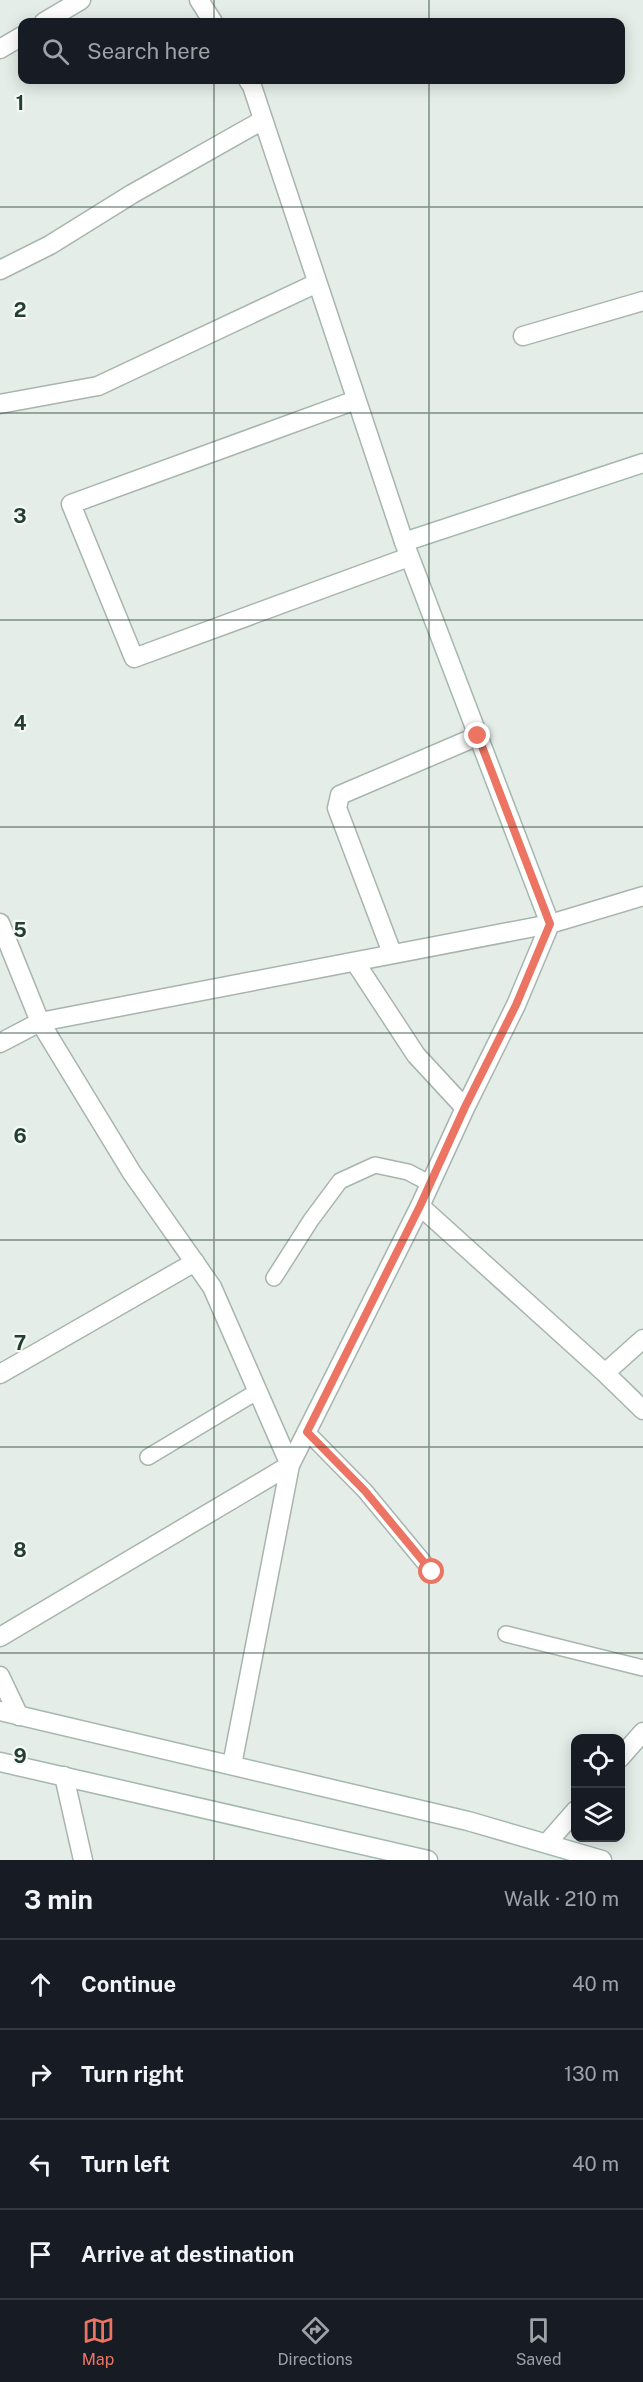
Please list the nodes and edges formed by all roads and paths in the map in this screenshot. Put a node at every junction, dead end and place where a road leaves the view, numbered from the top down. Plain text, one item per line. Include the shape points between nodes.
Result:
1 (81, 0) edge
2 (199, 0) edge
3 (51, 18) edge
4 (210, 18) edge
5 (18, 38) edge
6 (0, 49) edge
7 (250, 84) edge
8 (263, 120) junction
9 (0, 270) edge
10 (317, 283) junction
11 (643, 301) edge
12 (523, 336) dead end
13 (356, 400) junction
14 (0, 404) edge
15 (643, 463) edge
16 (407, 550) junction
17 (478, 736) junction
18 (643, 896) edge
19 (0, 923) edge
20 (550, 924) junction
21 (392, 953) junction
22 (355, 962) junction
23 (40, 1022) junction
24 (0, 1043) edge
25 (465, 1107) junction
26 (429, 1183) junction
27 (420, 1206) junction
28 (195, 1262) junction
29 (274, 1278) dead end
30 (643, 1339) edge
31 (605, 1373) junction
32 (0, 1374) edge
33 (258, 1391) junction
34 (643, 1410) edge
35 (307, 1432) junction
36 (148, 1457) dead end
37 (290, 1465) junction
38 (432, 1572) dead end
39 (506, 1634) dead end
40 (0, 1637) edge
41 (643, 1668) edge
42 (0, 1676) edge
43 (0, 1711) edge
44 (19, 1716) junction
45 (643, 1732) edge
46 (625, 1753) edge
47 (0, 1762) edge
48 (232, 1765) junction
49 (64, 1776) junction
50 (571, 1816) edge
51 (547, 1843) junction
52 (82, 1860) edge
53 (428, 1860) edge
54 (602, 1860) edge

1 - 3 street
2 - 4 street
5 - 6 street
7 - 8 street
8 - 9 street via 50,245
8 - 10 street
10 - 13 street
10 - 14 street via 98,386
11 - 12 street
13 - 16 street
13 - 16 street via 71,504 134,658
15 - 16 street
16 - 17 street
17 - 20 street
17 - 21 street via 340,795 337,801
18 - 20 street
19 - 23 street
20 - 21 street
20 - 25 street via 516,1005
21 - 22 street
22 - 23 street
22 - 25 street via 417,1055
23 - 24 street
23 - 28 street via 132,1173
25 - 26 street
26 - 27 street
26 - 29 lane via 408,1172 375,1165 340,1181
27 - 31 street
27 - 35 street
28 - 32 street
28 - 33 street via 212,1287
30 - 31 street
31 - 34 street
33 - 36 lane
33 - 37 street
35 - 37 street
35 - 38 lane via 365,1491
37 - 40 street
37 - 48 street
39 - 41 lane
42 - 44 street
43 - 44 street
44 - 48 street
45 - 46 street
47 - 49 street
48 - 51 street
49 - 52 street
49 - 53 street
50 - 51 street
51 - 54 street

